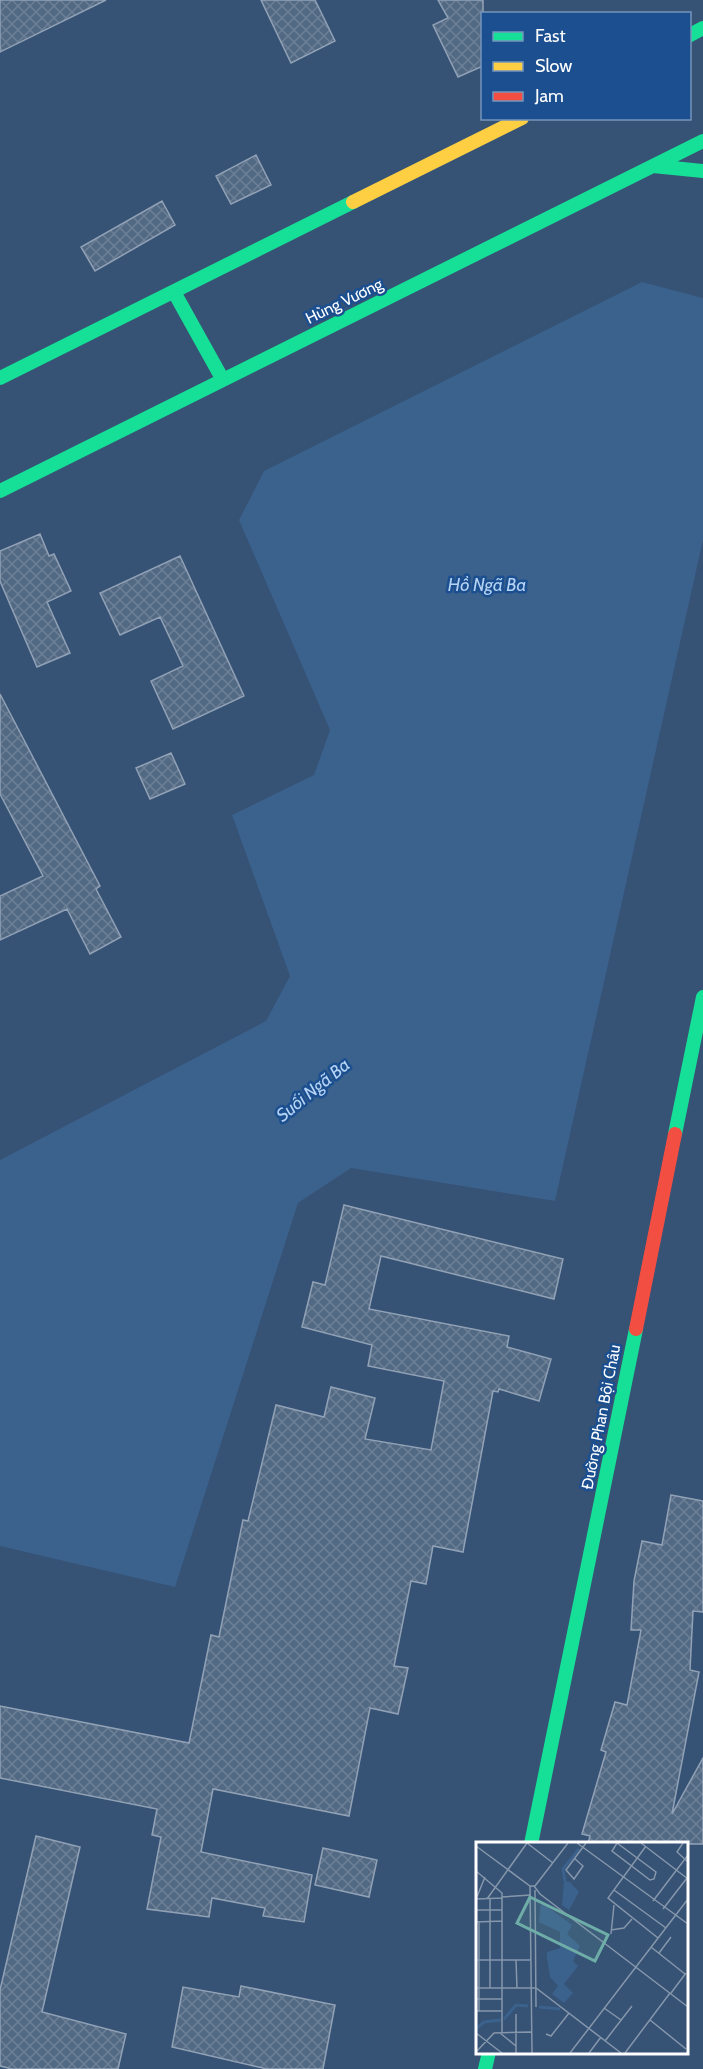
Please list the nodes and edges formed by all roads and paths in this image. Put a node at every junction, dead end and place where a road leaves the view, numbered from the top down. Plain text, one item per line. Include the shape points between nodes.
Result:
1 (518, 120) edge
2 (703, 141) edge
3 (653, 166) junction
4 (703, 171) edge
5 (174, 292) junction
6 (0, 378) edge
7 (223, 380) junction
8 (0, 491) edge
9 (703, 997) edge
10 (531, 1842) edge
11 (489, 2054) edge
12 (485, 2069) edge

1 - 5 main road
2 - 3 main road, Hùng Vương
3 - 4 main road
3 - 7 main road, Hùng Vương
5 - 6 main road
5 - 7 main road
7 - 8 main road, Hùng Vương
9 - 10 main road, Đường Phan Bội Châu
11 - 12 main road

